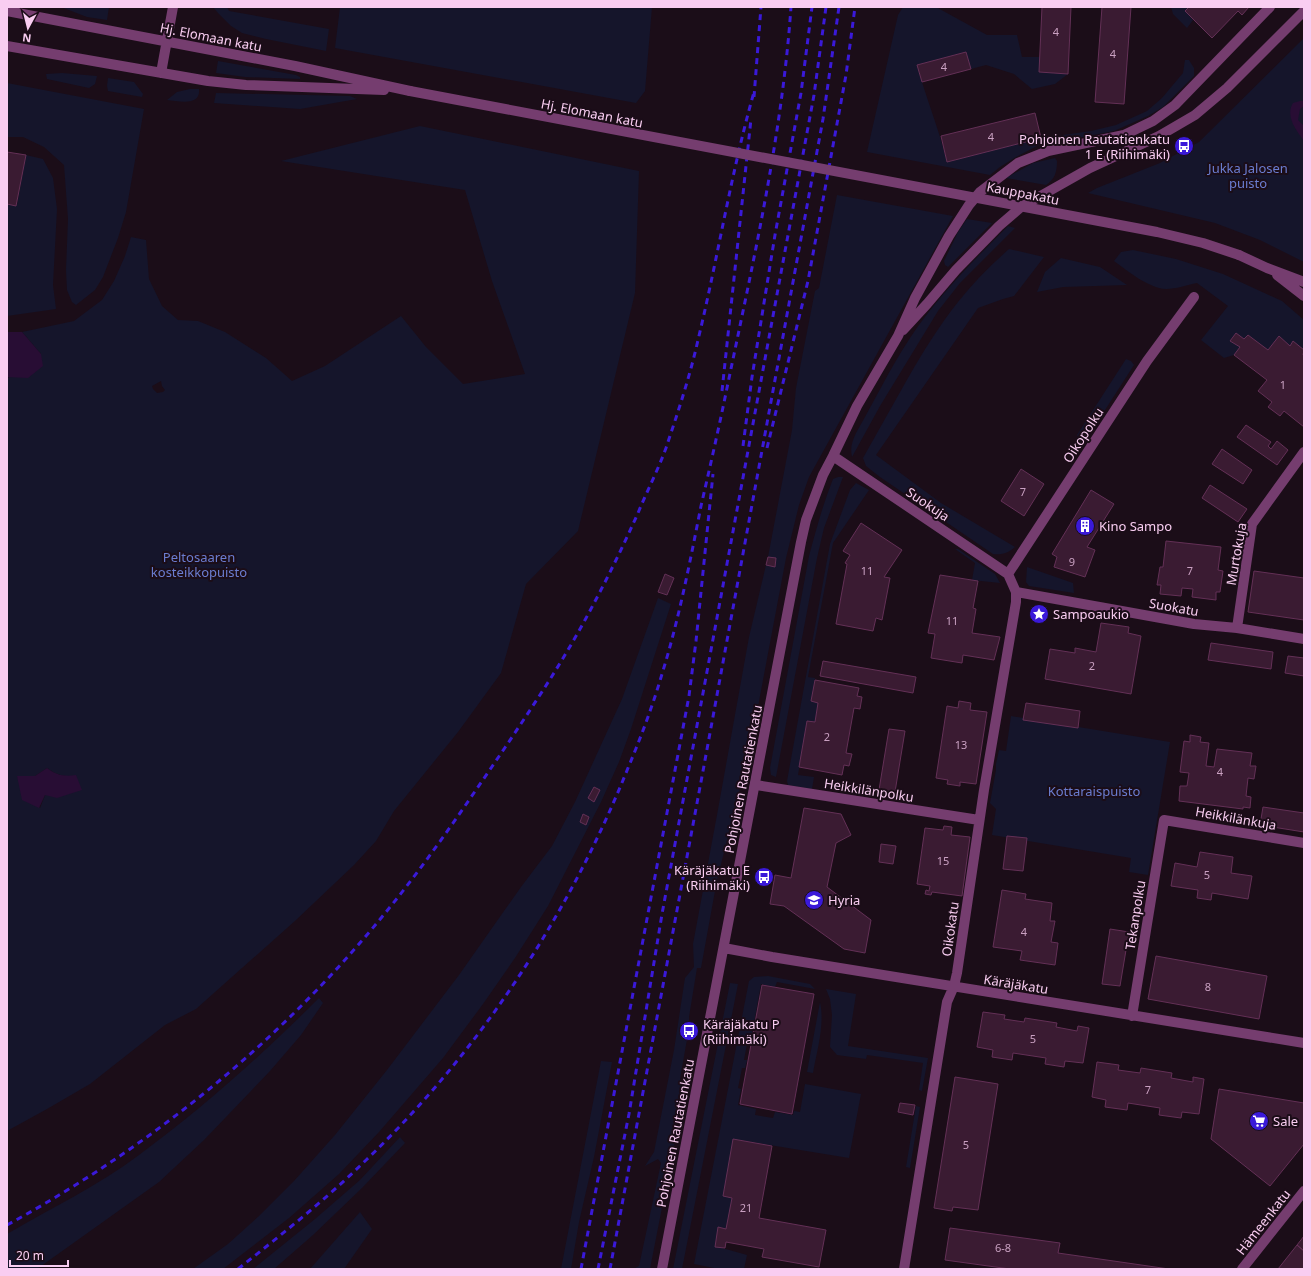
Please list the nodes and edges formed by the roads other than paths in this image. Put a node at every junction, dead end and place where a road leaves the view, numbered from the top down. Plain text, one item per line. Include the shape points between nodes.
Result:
1 (173, 7) edge
2 (1270, 7) edge
3 (1304, 10) edge
4 (7, 11) edge
5 (167, 41) junction
6 (7, 46) edge
7 (161, 73) junction
8 (410, 91) junction
9 (769, 159) joint
10 (1267, 268) junction
11 (1304, 282) edge
12 (1304, 296) edge
13 (1194, 297) dead end
14 (898, 336) junction
15 (1304, 452) edge
16 (833, 456) junction
17 (1008, 574) junction
18 (1016, 592) junction
19 (1237, 628) junction
20 (1304, 639) edge
21 (756, 786) junction
22 (979, 820) junction
23 (1164, 820) joint
24 (1304, 843) edge
25 (724, 948) junction
26 (954, 986) junction
27 (1132, 1016) junction
28 (1304, 1044) edge
29 (1304, 1191) edge
30 (662, 1269) edge
31 (904, 1269) edge
32 (1242, 1269) edge

1 - 5 street
2 - 14 street, Pohjoinen Rautatienkatu via 1190,91 1153,121 1124,135 1048,151 1030,158 1018,163 980,192 969,204 949,236 915,298
3 - 14 street, Pohjoinen Rautatienkatu via 1227,88 1195,115 1159,136 1090,168 1021,207 956,270
4 - 5 street, Hj. Elomaan katu
5 - 7 street
5 - 8 street, Hj. Elomaan katu
6 - 7 street, Hj. Elomaan katu
7 - 8 street, Hj. Elomaan katu via 208,82 246,85
8 - 9 street, Hj. Elomaan katu, bridge
9 - 10 street, Kauppakatu, bridge via 1157,232 1203,243
10 - 11 street, Kauppakatu
10 - 12 street, Kauppakatu
13 - 17 street, Oikopolku via 1147,361
14 - 16 street, Pohjoinen Rautatienkatu
15 - 19 street, Murtokuja via 1252,524
16 - 17 street, Suokuja
16 - 21 street, Pohjoinen Rautatienkatu via 823,475 801,542
17 - 18 street
18 - 19 street, Suokatu via 1194,624
18 - 22 street, Oikokatu
19 - 20 street, Suokatu
21 - 22 street, Heikkilänpolku
21 - 25 street, Pohjoinen Rautatienkatu
22 - 26 street, Oikokatu
23 - 24 street, Heikkilänkuja
23 - 27 street, Tekanpolku
25 - 26 street, Käräjäkatu
25 - 30 street, Pohjoinen Rautatienkatu
26 - 27 street, Käräjäkatu
26 - 31 street, Oikokatu via 947,1002
27 - 28 street, Käräjäkatu
29 - 32 street, Hämeenkatu

